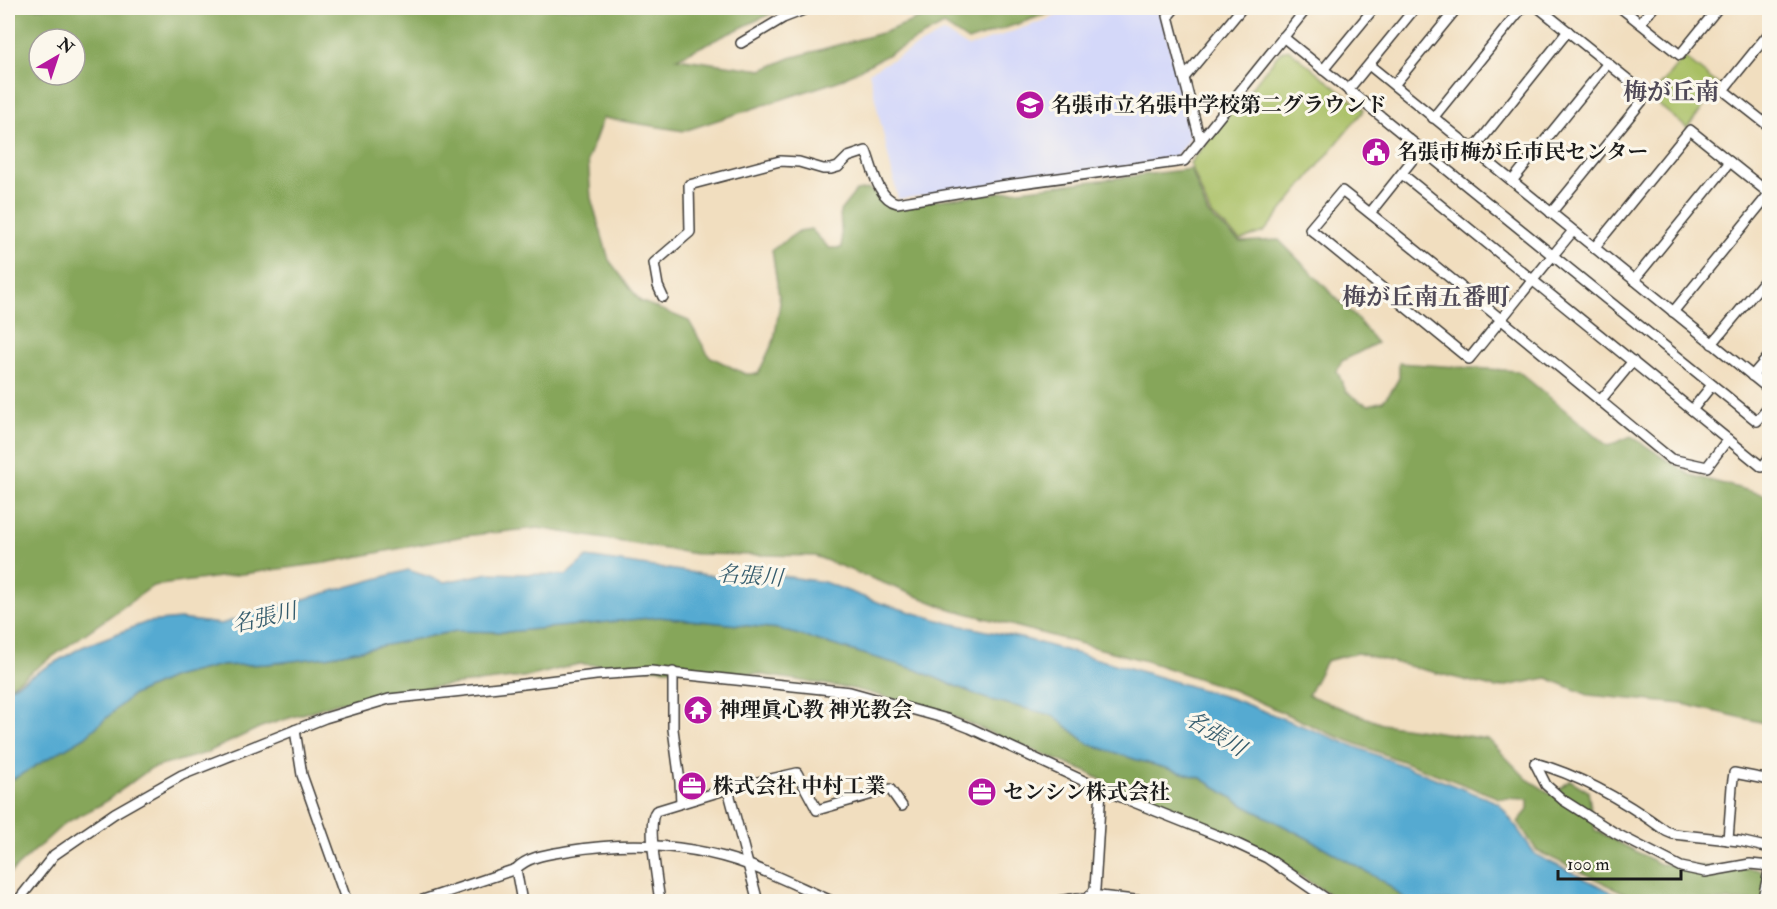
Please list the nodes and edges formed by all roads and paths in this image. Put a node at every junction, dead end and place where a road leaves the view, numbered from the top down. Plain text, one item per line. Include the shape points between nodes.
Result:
1 (809, 8) edge
2 (1175, 8) edge
3 (1242, 8) edge
4 (1307, 8) edge
5 (1374, 8) edge
6 (1415, 8) edge
7 (1457, 8) edge
8 (1522, 8) edge
9 (1539, 8) edge
10 (1621, 8) edge
11 (1653, 8) edge
12 (1718, 8) edge
13 (1640, 23) junction
14 (1568, 31) junction
15 (1770, 32) edge
16 (1283, 37) junction
17 (741, 43) dead end
18 (1608, 63) junction
19 (1369, 65) junction
20 (1323, 70) junction
21 (1184, 78) junction
22 (1394, 86) junction
23 (1348, 90) junction
24 (1770, 113) edge
25 (1433, 118) junction
26 (1766, 125) edge
27 (1200, 140) junction
28 (1421, 150) junction
29 (1473, 150) junction
30 (1730, 162) junction
31 (1402, 174) junction
32 (1512, 181) junction
33 (1769, 194) edge
34 (1370, 213) junction
35 (1551, 213) junction
36 (1573, 231) junction
37 (1594, 248) junction
38 (1552, 256) junction
39 (1770, 274) edge
40 (1533, 280) junction
41 (1634, 280) junction
42 (663, 297) dead end
43 (1673, 312) junction
44 (1500, 320) junction
45 (1712, 344) junction
46 (1770, 355) edge
47 (1633, 361) junction
48 (1752, 376) junction
49 (1712, 385) junction
50 (1770, 390) edge
51 (1600, 401) junction
52 (1770, 406) edge
53 (1692, 410) junction
54 (1728, 439) junction
55 (1770, 457) edge
56 (673, 672) junction
57 (295, 730) junction
58 (1770, 780) edge
59 (728, 789) junction
60 (1101, 789) junction
61 (681, 803) junction
62 (902, 806) dead end
63 (1728, 840) junction
64 (653, 846) junction
65 (1770, 848) edge
66 (748, 865) junction
67 (1770, 866) edge
68 (516, 869) junction
69 (820, 898) edge
70 (1154, 898) edge
71 (1087, 899) edge
72 (16, 902) edge
73 (347, 902) edge
74 (417, 902) edge
75 (522, 902) edge
76 (660, 902) edge
77 (758, 902) edge
78 (834, 902) edge
79 (1051, 902) edge
80 (1331, 902) edge
81 (1762, 902) edge

1 - 17 street via 783,18
2 - 21 street via 1168,16
3 - 21 street
4 - 16 street
5 - 20 street
6 - 19 street
7 - 22 street
8 - 25 street
9 - 14 street
10 - 13 street
11 - 13 street
12 - 13 street via 1680,54
14 - 18 street
14 - 29 street
15 - 26 street via 1723,90
16 - 20 street
16 - 27 street
18 - 32 street
18 - 35 street via 1647,95
19 - 22 street
19 - 23 street
20 - 23 street
21 - 27 street
22 - 25 street
23 - 28 street
24 - 26 street
25 - 29 street
27 - 42 street via 1184,161 897,203 883,194 866,151 831,169 780,161 689,185 690,232 654,263
28 - 31 street
28 - 38 street
29 - 32 street
30 - 33 street
30 - 37 street via 1690,130
30 - 41 street
31 - 34 street
31 - 40 street
32 - 35 street
33 - 43 street
34 - 44 street
34 - 44 street via 1342,191 1310,229 1469,358
35 - 36 street
36 - 37 street
36 - 38 street
37 - 41 street
38 - 40 street
38 - 49 street
39 - 45 street
40 - 44 street
40 - 47 street
41 - 43 street
43 - 45 street
44 - 51 street
45 - 48 street
46 - 48 street
47 - 51 street
47 - 53 street
48 - 50 street
49 - 52 street via 1757,421
49 - 53 street
51 - 54 street via 1671,459 1707,467
53 - 54 street
54 - 55 street via 1762,467
56 - 57 street via 627,671 389,699
56 - 60 street via 862,694 970,728
56 - 61 street via 673,729
57 - 72 street via 182,775 115,813 54,855
57 - 73 street via 302,776
58 - 63 street via 1734,774
59 - 61 street
59 - 62 street via 797,772 817,810 890,789
59 - 66 street
60 - 71 street via 1095,889
60 - 80 street via 1267,858
61 - 64 street via 653,814
63 - 65 street
63 - 67 street via 1673,834 1609,794 1570,774 1535,763 1546,785 1563,800 1680,867 1705,872 1750,864
64 - 66 street via 700,852
64 - 68 street via 604,846 560,852 522,862
64 - 76 street
66 - 69 street
66 - 77 street
67 - 81 street
68 - 74 street
68 - 75 street
69 - 78 street
70 - 71 street
71 - 79 street

